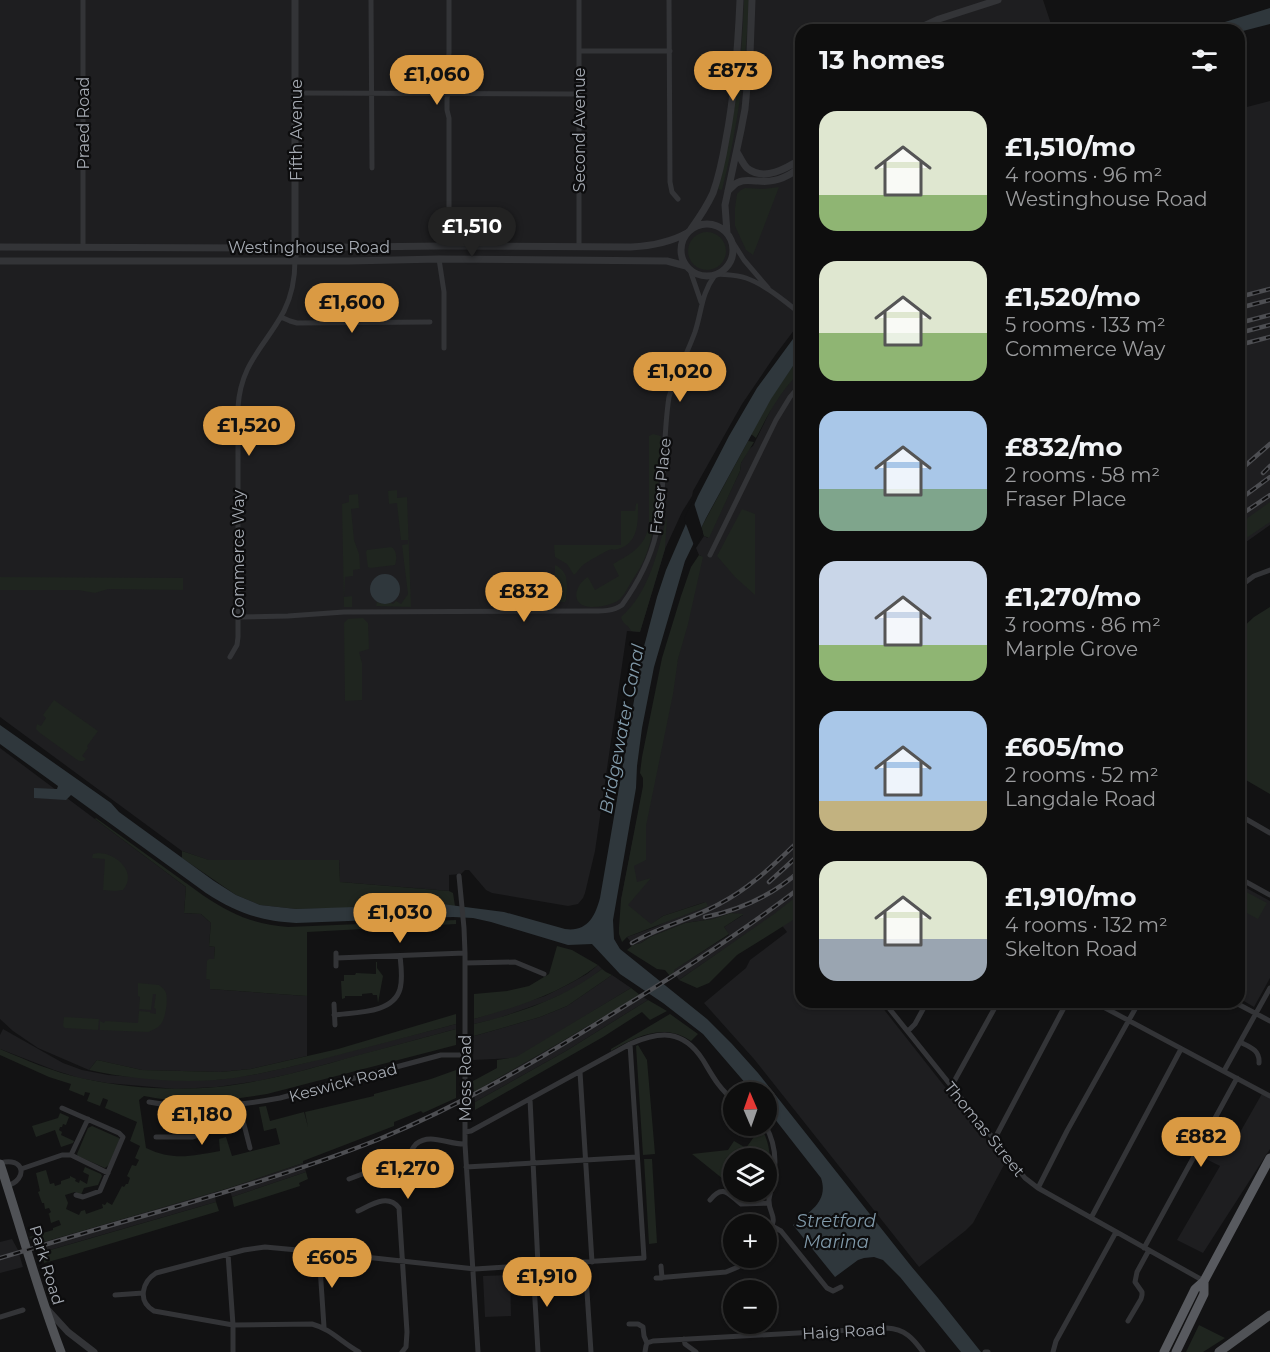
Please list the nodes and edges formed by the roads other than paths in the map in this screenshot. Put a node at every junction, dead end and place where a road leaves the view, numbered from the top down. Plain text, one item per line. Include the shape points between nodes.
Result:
1 (83, 0) edge
2 (295, 0) edge
3 (371, 0) edge
4 (449, 0) edge
5 (579, 0) edge
6 (669, 0) edge
7 (740, 0) edge
8 (752, 0) edge
9 (998, 0) edge
10 (930, 22) joint
11 (926, 24) edge
12 (579, 51) junction
13 (670, 51) junction
14 (296, 93) junction
15 (372, 94) junction
16 (448, 94) junction
17 (579, 94) junction
18 (737, 152) junction
19 (795, 163) edge
20 (372, 168) dead end
21 (795, 171) edge
22 (727, 192) junction
23 (678, 199) dead end
24 (689, 231) junction
25 (727, 233) junction
26 (732, 241) junction
27 (83, 246) junction
28 (441, 246) junction
29 (579, 246) junction
30 (0, 247) edge
31 (175, 248) junction
32 (214, 248) junction
33 (296, 248) junction
34 (296, 260) junction
35 (439, 260) junction
36 (0, 261) edge
37 (175, 261) junction
38 (214, 261) junction
39 (580, 261) junction
40 (688, 268) junction
41 (716, 275) junction
42 (771, 291) junction
43 (701, 303) junction
44 (795, 310) edge
45 (280, 317) junction
46 (430, 322) dead end
47 (444, 348) dead end
48 (795, 391) edge
49 (710, 555) dead end
50 (1270, 570) edge
51 (1245, 583) edge
52 (238, 617) junction
53 (230, 657) dead end
54 (1245, 819) edge
55 (1270, 832) edge
56 (459, 876) dead end
57 (1245, 881) edge
58 (1270, 895) edge
59 (465, 953) junction
60 (400, 956) junction
61 (465, 963) junction
62 (336, 966) dead end
63 (537, 971) junction
64 (544, 974) dead end
65 (534, 978) dead end
66 (1270, 988) edge
67 (334, 1004) dead end
68 (889, 1008) edge
69 (924, 1008) edge
70 (995, 1008) edge
71 (1064, 1008) edge
72 (1105, 1008) edge
73 (1136, 1008) edge
74 (1245, 1008) edge
75 (1256, 1013) junction
76 (334, 1015) junction
77 (1128, 1021) junction
78 (1270, 1021) edge
79 (335, 1025) dead end
80 (908, 1031) junction
81 (1240, 1042) junction
82 (630, 1044) junction
83 (1181, 1049) junction
84 (465, 1055) junction
85 (1259, 1064) dead end
86 (1224, 1071) junction
87 (580, 1072) junction
88 (1237, 1078) junction
89 (951, 1088) junction
90 (723, 1091) edge
91 (1270, 1096) edge
92 (530, 1099) junction
93 (149, 1102) dead end
94 (239, 1105) junction
95 (202, 1106) junction
96 (62, 1108) dead end
97 (88, 1119) junction
98 (465, 1132) junction
99 (770, 1136) edge
100 (156, 1137) dead end
101 (183, 1137) junction
102 (994, 1140) junction
103 (465, 1144) junction
104 (183, 1146) dead end
105 (250, 1148) dead end
106 (71, 1155) junction
107 (637, 1157) junction
108 (1270, 1158) edge
109 (586, 1160) junction
110 (533, 1163) junction
111 (0, 1164) edge
112 (466, 1167) junction
113 (21, 1169) junction
114 (108, 1173) junction
115 (349, 1179) dead end
116 (7, 1186) junction
117 (1038, 1188) junction
118 (76, 1195) dead end
119 (710, 1200) dead end
120 (769, 1203) junction
121 (358, 1210) dead end
122 (773, 1214) edge
123 (1091, 1218) junction
124 (777, 1229) edge
125 (1116, 1232) junction
126 (1147, 1249) junction
127 (319, 1252) junction
128 (228, 1254) junction
129 (402, 1261) junction
130 (585, 1262) junction
131 (592, 1262) junction
132 (535, 1265) junction
133 (661, 1266) dead end
134 (736, 1268) edge
135 (472, 1269) junction
136 (1204, 1281) junction
137 (841, 1287) dead end
138 (143, 1293) junction
139 (115, 1295) dead end
140 (43, 1305) junction
141 (23, 1310) dead end
142 (1270, 1315) edge
143 (0, 1317) edge
144 (1128, 1321) dead end
145 (629, 1324) dead end
146 (233, 1325) junction
147 (324, 1327) junction
148 (684, 1339) junction
149 (647, 1343) junction
150 (61, 1352) edge
151 (94, 1352) edge
152 (233, 1352) edge
153 (359, 1352) edge
154 (402, 1352) edge
155 (478, 1352) edge
156 (538, 1352) edge
157 (591, 1352) edge
158 (645, 1352) edge
159 (696, 1352) edge
160 (924, 1352) edge
161 (1053, 1352) edge
162 (1164, 1352) edge
163 (1176, 1352) edge
164 (1220, 1352) edge

1 - 27 street, Praed Road
2 - 14 street, Fifth Avenue
3 - 15 street
4 - 16 street
5 - 12 street, Second Avenue
6 - 13 street
7 - 24 street via 733,98 724,153 713,192
8 - 18 street via 747,83
9 - 10 street
10 - 11 street
12 - 13 street
12 - 17 street, Second Avenue
13 - 23 street via 670,182
14 - 15 street
14 - 33 street, Fifth Avenue
15 - 16 street
15 - 20 street
16 - 17 street
16 - 28 street via 449,214
17 - 29 street, Second Avenue
18 - 19 street via 746,167 764,174
18 - 22 street
21 - 22 street via 778,180 743,180
22 - 25 street
24 - 25 street via 701,224 713,224
24 - 29 street, Westinghouse Road via 647,246
24 - 40 street via 681,249
25 - 26 street
26 - 41 street via 732,259
26 - 42 street
27 - 30 street, Westinghouse Road
27 - 31 street, Westinghouse Road
28 - 29 street, Westinghouse Road
28 - 33 street, Westinghouse Road
28 - 35 street
29 - 39 street, Second Avenue
31 - 32 street, Westinghouse Road
31 - 37 street
32 - 33 street, Westinghouse Road
32 - 38 street
33 - 34 street, Fifth Avenue
34 - 35 street, Westinghouse Road
34 - 38 street, Westinghouse Road
34 - 45 street, Commerce Way via 292,288
35 - 39 street, Westinghouse Road
35 - 47 street via 444,292
36 - 37 street, Westinghouse Road
37 - 38 street, Westinghouse Road
39 - 40 street, Westinghouse Road via 667,261
40 - 41 street via 702,276
40 - 43 street, Fraser Place
41 - 42 street via 746,278
41 - 43 street, Fraser Place
42 - 44 street
43 - 52 street, Fraser Place via 697,328 669,397 653,545 645,567 616,609
45 - 46 street via 297,322
45 - 52 street, Commerce Way via 247,369 238,398
48 - 49 street via 776,420
50 - 51 street
52 - 53 street, Commerce Way via 237,645
54 - 55 street
56 - 59 street, Moss Road
57 - 58 street
59 - 60 street
59 - 61 street, Moss Road
60 - 62 street via 336,955
60 - 76 street via 401,985 395,999 382,1008
61 - 63 street via 515,962
61 - 84 street, Moss Road
63 - 64 street
63 - 65 street
66 - 75 street
67 - 76 street
68 - 80 street, Thomas Street
69 - 80 street
70 - 89 street
71 - 102 street
72 - 77 street
73 - 77 street
74 - 75 street
75 - 78 street
75 - 81 street
76 - 79 street
77 - 83 street
77 - 117 street
80 - 89 street, Thomas Street
81 - 85 street via 1257,1052
81 - 86 street
82 - 87 street
82 - 90 street via 664,1035 677,1036 697,1052
82 - 107 street
83 - 86 street
83 - 123 street
84 - 94 street, Keswick Road via 441,1055 280,1098
84 - 98 street, Moss Road
86 - 88 street
87 - 92 street
87 - 109 street
88 - 91 street
88 - 126 street
89 - 102 street, Thomas Street
92 - 98 street
92 - 110 street
93 - 95 street, Keswick Road
94 - 95 street, Keswick Road
94 - 105 street via 251,1137
95 - 101 street via 201,1133
96 - 97 street
97 - 106 street
97 - 114 street via 122,1135
98 - 103 street, Moss Road
99 - 120 street via 775,1172
100 - 101 street
101 - 104 street
102 - 117 street, Thomas Street via 1024,1178
103 - 112 street, Moss Road
103 - 115 street via 423,1141 415,1145 408,1157
106 - 113 street
106 - 114 street
107 - 109 street
107 - 131 street via 644,1258
108 - 136 highway
109 - 110 street
109 - 131 street
110 - 112 street
110 - 132 street
111 - 113 street, Park Road via 14,1161
111 - 116 main road, Park Road
112 - 135 street, Moss Road
113 - 116 street via 15,1184
114 - 118 street via 99,1192
116 - 140 main road, Park Road
117 - 123 street, Thomas Street
119 - 120 street via 722,1191 741,1204
120 - 122 street
121 - 129 street via 384,1200 396,1204
123 - 125 street, Thomas Street
124 - 137 street via 827,1288
125 - 126 street, Thomas Street
125 - 161 street
126 - 136 street, Thomas Street
126 - 144 street via 1135,1282 1142,1292 1141,1299
127 - 128 street via 265,1247
127 - 129 street
127 - 147 street
128 - 138 street via 156,1273 147,1280
128 - 146 street
129 - 135 street
129 - 154 street via 408,1332
130 - 131 street
130 - 132 street
130 - 157 street
132 - 135 street
132 - 156 street
133 - 134 street via 659,1278
135 - 155 street, Moss Road
136 - 162 highway via 1195,1289
136 - 163 highway via 1204,1294
138 - 139 street
138 - 146 street via 154,1311
140 - 150 main road, Park Road
140 - 151 street
141 - 143 street
142 - 164 main road
145 - 149 street via 643,1327
146 - 147 street via 303,1323
146 - 152 street
147 - 153 street
148 - 149 street, Haig Road
148 - 159 street
148 - 160 street, Haig Road via 897,1328
149 - 158 street

